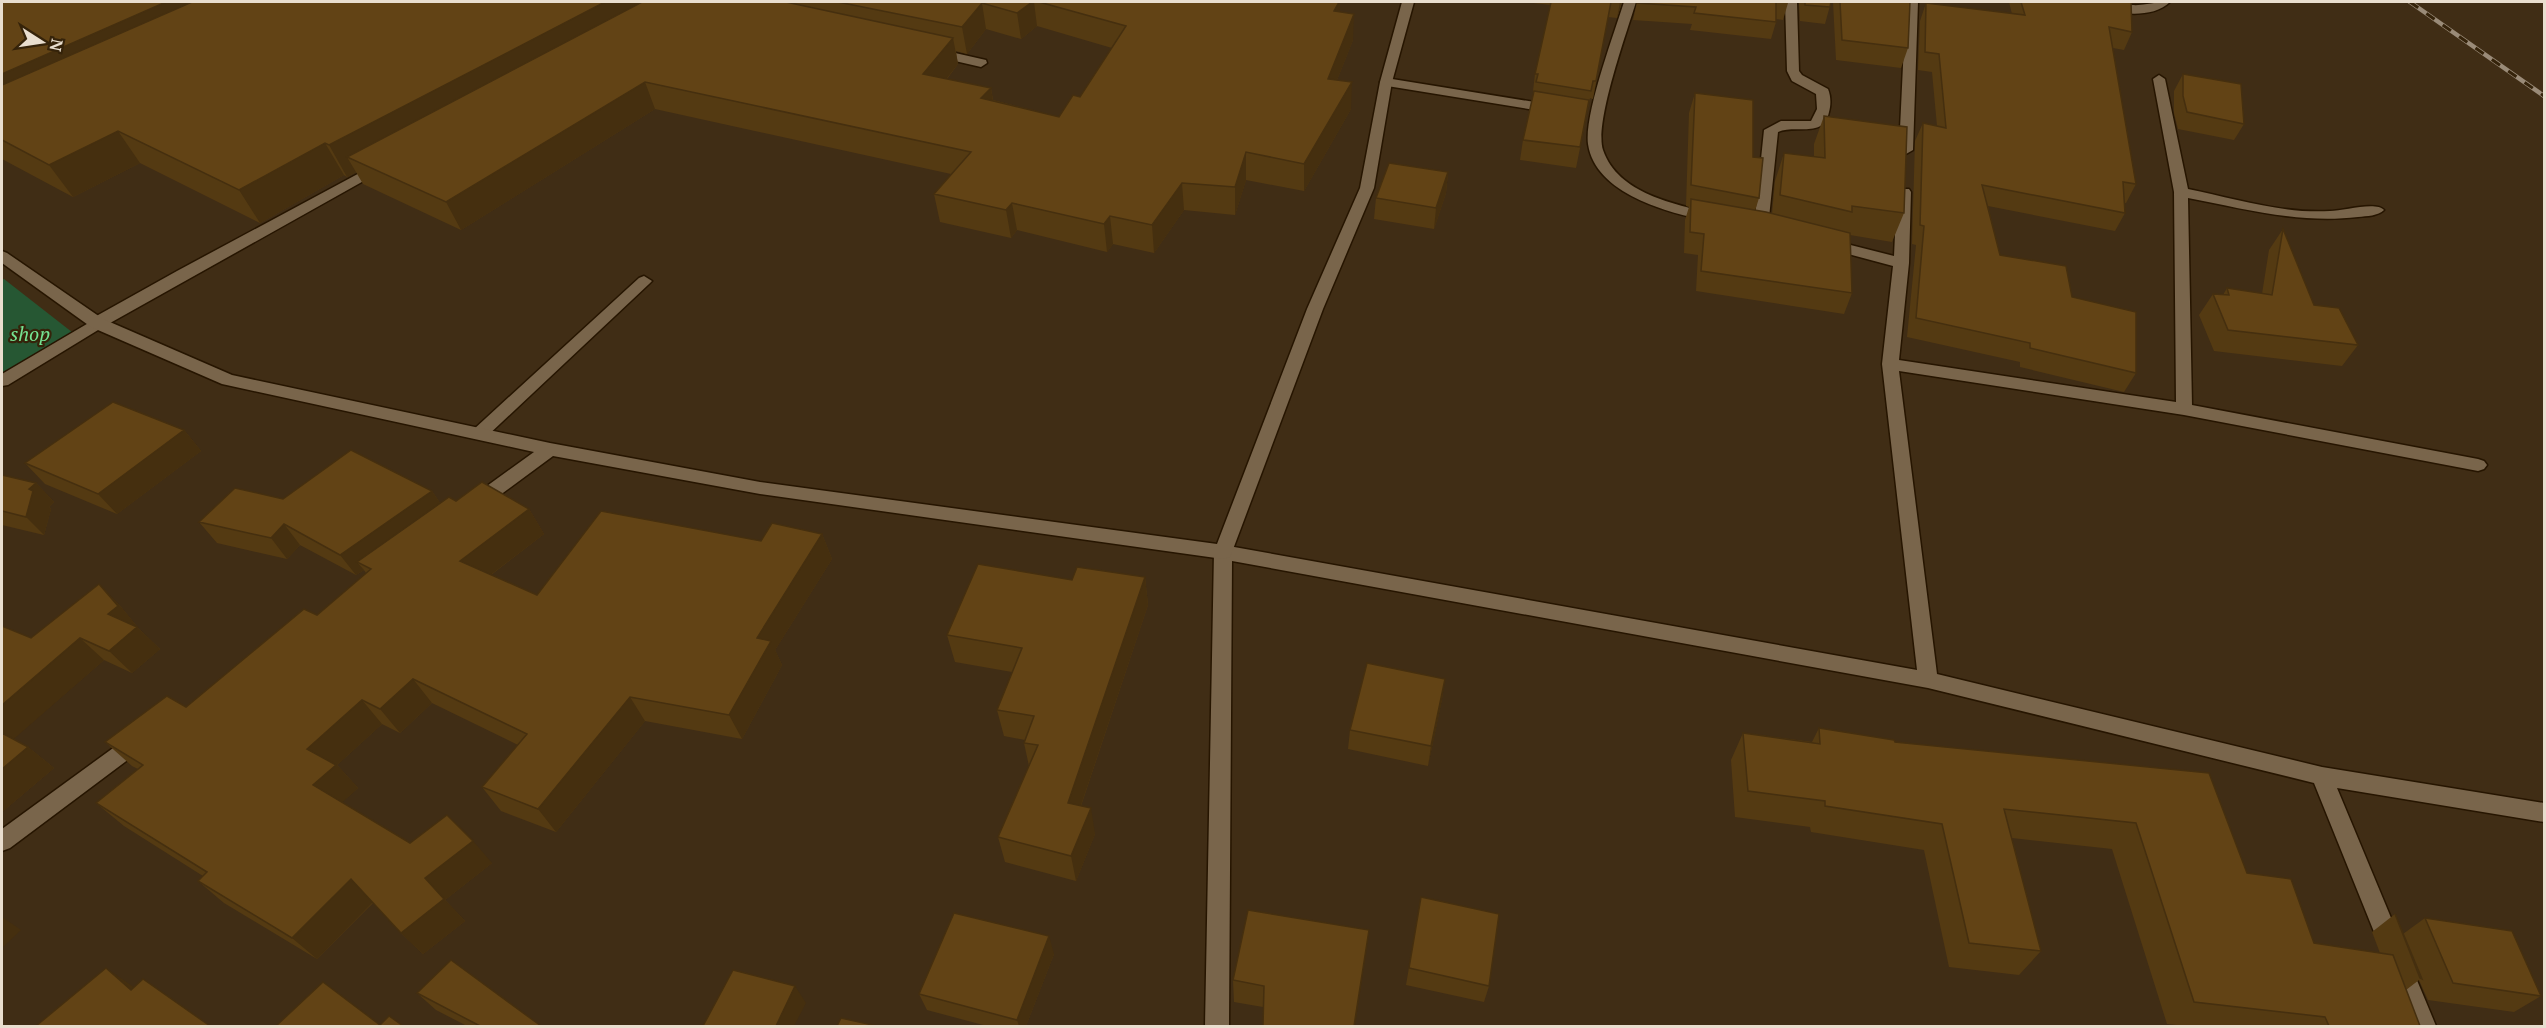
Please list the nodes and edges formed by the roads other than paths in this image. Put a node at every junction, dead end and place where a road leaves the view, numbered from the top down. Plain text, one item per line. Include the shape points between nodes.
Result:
1 (1408, 2) edge
2 (1630, 2) edge
3 (1791, 2) edge
4 (1912, 2) edge
5 (2080, 2) edge
6 (2164, 2) edge
7 (924, 51) edge
8 (981, 63) dead end
9 (2159, 79) dead end
10 (1386, 82) junction
11 (1562, 110) edge
12 (392, 160) edge
13 (2181, 192) junction
14 (2377, 210) dead end
15 (1726, 220) edge
16 (1761, 227) edge
17 (1815, 241) edge
18 (2, 255) edge
19 (1901, 263) junction
20 (644, 280) dead end
21 (97, 323) junction
22 (1890, 364) junction
23 (2, 381) edge
24 (2184, 409) junction
25 (478, 434) junction
26 (549, 448) junction
27 (2478, 465) dead end
28 (464, 513) edge
29 (1223, 552) junction
30 (1928, 681) junction
31 (152, 731) edge
32 (2322, 776) junction
33 (2544, 812) edge
34 (2, 841) edge
35 (1217, 1026) edge
36 (2424, 1026) edge

1 - 10 street
2 - 15 street via 1592,115 1597,153 1624,186 1665,207
3 - 16 street via 1793,71 1797,78 1823,92 1821,120 1810,126 1779,126 1770,130
4 - 19 street
5 - 6 street via 2142,9
7 - 8 street
9 - 13 street
10 - 11 street
10 - 29 street via 1367,188 1315,309
12 - 21 street
13 - 14 street via 2291,214 2318,216
13 - 24 street
17 - 19 street
18 - 21 street
19 - 22 street
20 - 25 street
21 - 23 street
21 - 25 street via 228,380
22 - 24 street
22 - 30 street
24 - 27 street
25 - 26 street
26 - 28 street
26 - 29 street via 760,488
29 - 30 street
29 - 35 street
30 - 32 street
31 - 34 street
32 - 33 street
32 - 36 street

